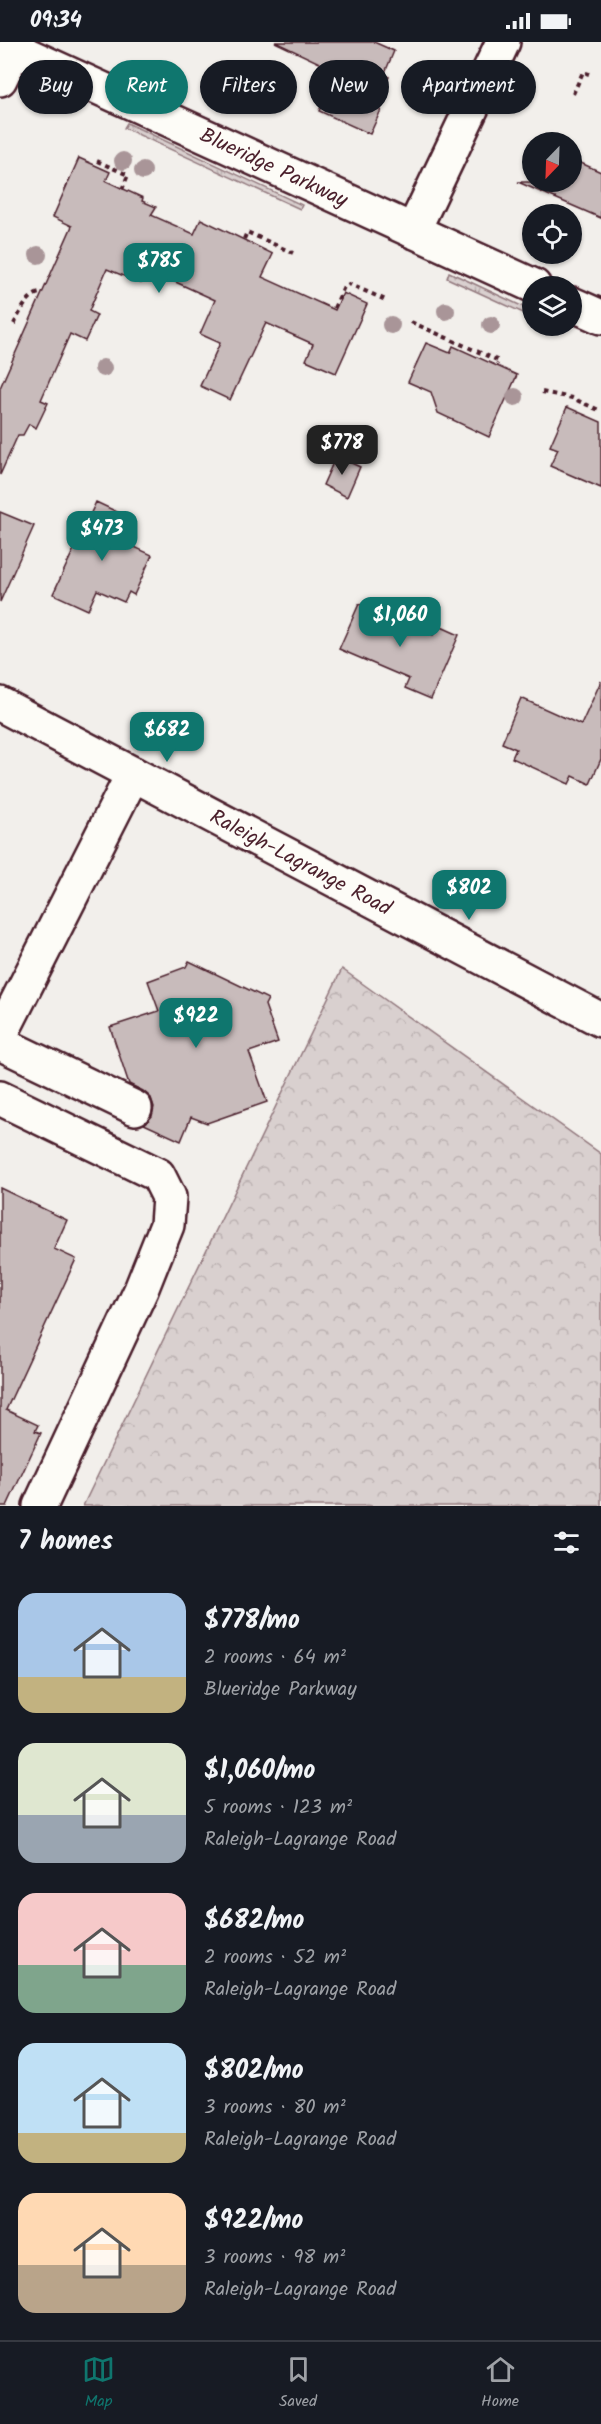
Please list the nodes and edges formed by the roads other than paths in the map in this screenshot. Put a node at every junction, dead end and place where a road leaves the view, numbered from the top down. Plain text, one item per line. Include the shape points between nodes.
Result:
1 (503, 42) edge
2 (16, 45) edge
3 (0, 80) edge
4 (413, 231) junction
5 (522, 281) edge
6 (582, 309) edge
7 (601, 318) edge
8 (0, 704) edge
9 (133, 774) junction
10 (601, 1020) edge
11 (0, 1036) edge
12 (0, 1043) edge
13 (0, 1098) edge
14 (135, 1108) dead end
15 (40, 1506) edge

1 - 4 street
2 - 3 street
2 - 4 street, Blueridge Parkway
4 - 5 street, Blueridge Parkway
6 - 7 street
8 - 9 street, Raleigh-Lagrange Road
9 - 10 street, Raleigh-Lagrange Road
9 - 11 street
12 - 14 street
13 - 15 street via 158,1175 169,1197 167,1225 141,1290

